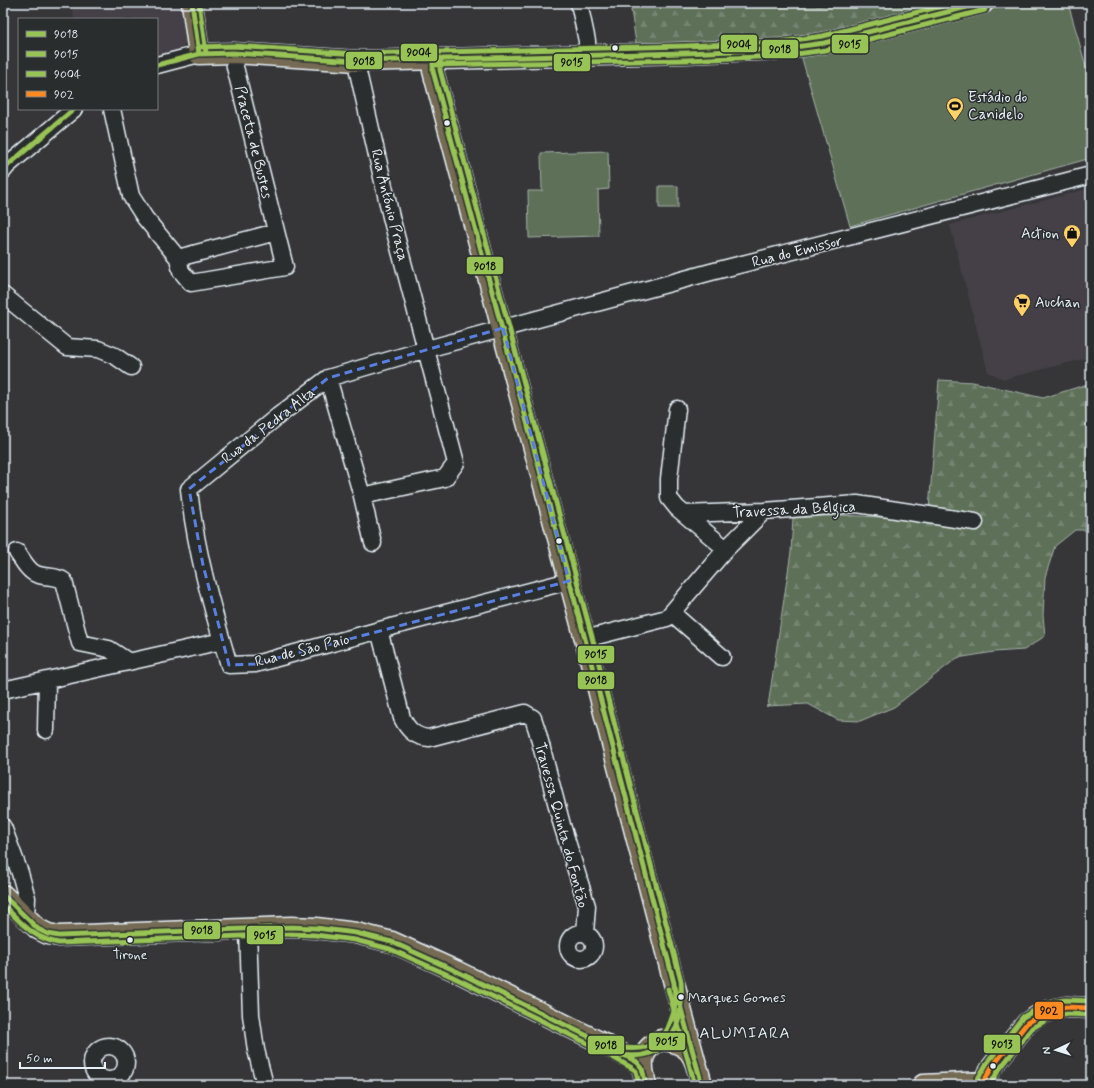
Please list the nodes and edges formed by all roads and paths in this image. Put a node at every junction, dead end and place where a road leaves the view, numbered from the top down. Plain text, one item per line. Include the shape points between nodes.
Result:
1 (192, 3) edge
2 (579, 3) edge
3 (983, 3) edge
4 (233, 53) junction
5 (199, 54) junction
6 (587, 55) junction
7 (433, 58) junction
8 (357, 61) junction
9 (158, 65) edge
10 (73, 110) edge
11 (112, 110) edge
12 (3, 172) edge
13 (1091, 175) edge
14 (276, 232) junction
15 (178, 258) junction
16 (3, 295) edge
17 (503, 328) junction
18 (427, 349) junction
19 (131, 367) dead end
20 (328, 378) junction
21 (677, 409) dead end
22 (362, 496) junction
23 (764, 511) junction
24 (685, 514) junction
25 (975, 522) dead end
26 (373, 543) dead end
27 (726, 549) junction
28 (17, 552) dead end
29 (569, 581) junction
30 (672, 613) junction
31 (379, 630) junction
32 (585, 639) junction
33 (222, 641) junction
34 (722, 657) dead end
35 (129, 662) junction
36 (47, 680) junction
37 (3, 690) edge
38 (46, 730) dead end
39 (3, 827) edge
40 (3, 895) edge
41 (26, 916) junction
42 (248, 930) junction
43 (585, 933) dead end
44 (674, 983) junction
45 (1091, 1008) edge
46 (655, 1043) junction
47 (606, 1045) junction
48 (700, 1076) edge
49 (644, 1077) edge
50 (983, 1084) edge
51 (265, 1085) edge
52 (923, 1085) edge

1 - 5 main road
2 - 6 street
3 - 6 main road via 824,43 781,49
4 - 5 main road
4 - 8 main road
4 - 14 street, Praceta de Bustes
5 - 9 street
6 - 7 main road
7 - 8 main road
7 - 17 main road via 433,71
8 - 18 street, Rua António Praça via 391,217
10 - 12 street
11 - 15 street via 132,196 145,218
13 - 17 street, Rua do Emissor
14 - 15 street
14 - 15 street, Praceta de Bustes via 285,267 191,283 181,271
16 - 19 street via 67,347 98,349
17 - 18 street, Rua da Pedra Alta
17 - 29 main road
18 - 20 street, Rua da Pedra Alta
18 - 22 street, Rua António Praça via 456,463 445,478
20 - 22 street
20 - 33 street, Rua da Pedra Alta via 188,489 202,565
21 - 24 street via 669,498
22 - 26 street
23 - 24 street, Travessa da Bélgica
23 - 25 street, Travessa da Bélgica via 857,504
23 - 27 street
24 - 27 street
27 - 30 street
28 - 35 street via 35,574 61,578 64,581 80,643 109,649
29 - 31 street, Rua de São Paio
29 - 32 main road
30 - 32 street via 667,618
30 - 34 street
31 - 33 street, Rua de São Paio via 256,664 229,665
31 - 43 street, Travessa Quinta do Fontão via 402,718 407,728 416,735 429,738 525,713 532,718 587,906
32 - 44 main road
33 - 35 street
35 - 36 street
36 - 37 street
36 - 38 street
39 - 41 street via 27,898
40 - 41 main road
41 - 42 main road via 43,932 59,936
42 - 47 main road via 316,928 356,933 392,942
42 - 51 street via 251,1015
44 - 46 main road via 675,1005 672,1016
44 - 48 main road
45 - 50 main road via 1066,1007 1050,1010 1027,1023 992,1067
46 - 47 main road via 624,1048
46 - 48 main road via 678,1042 687,1048
46 - 49 main road via 646,1052 642,1061
47 - 49 main road via 637,1062
50 - 52 main road

